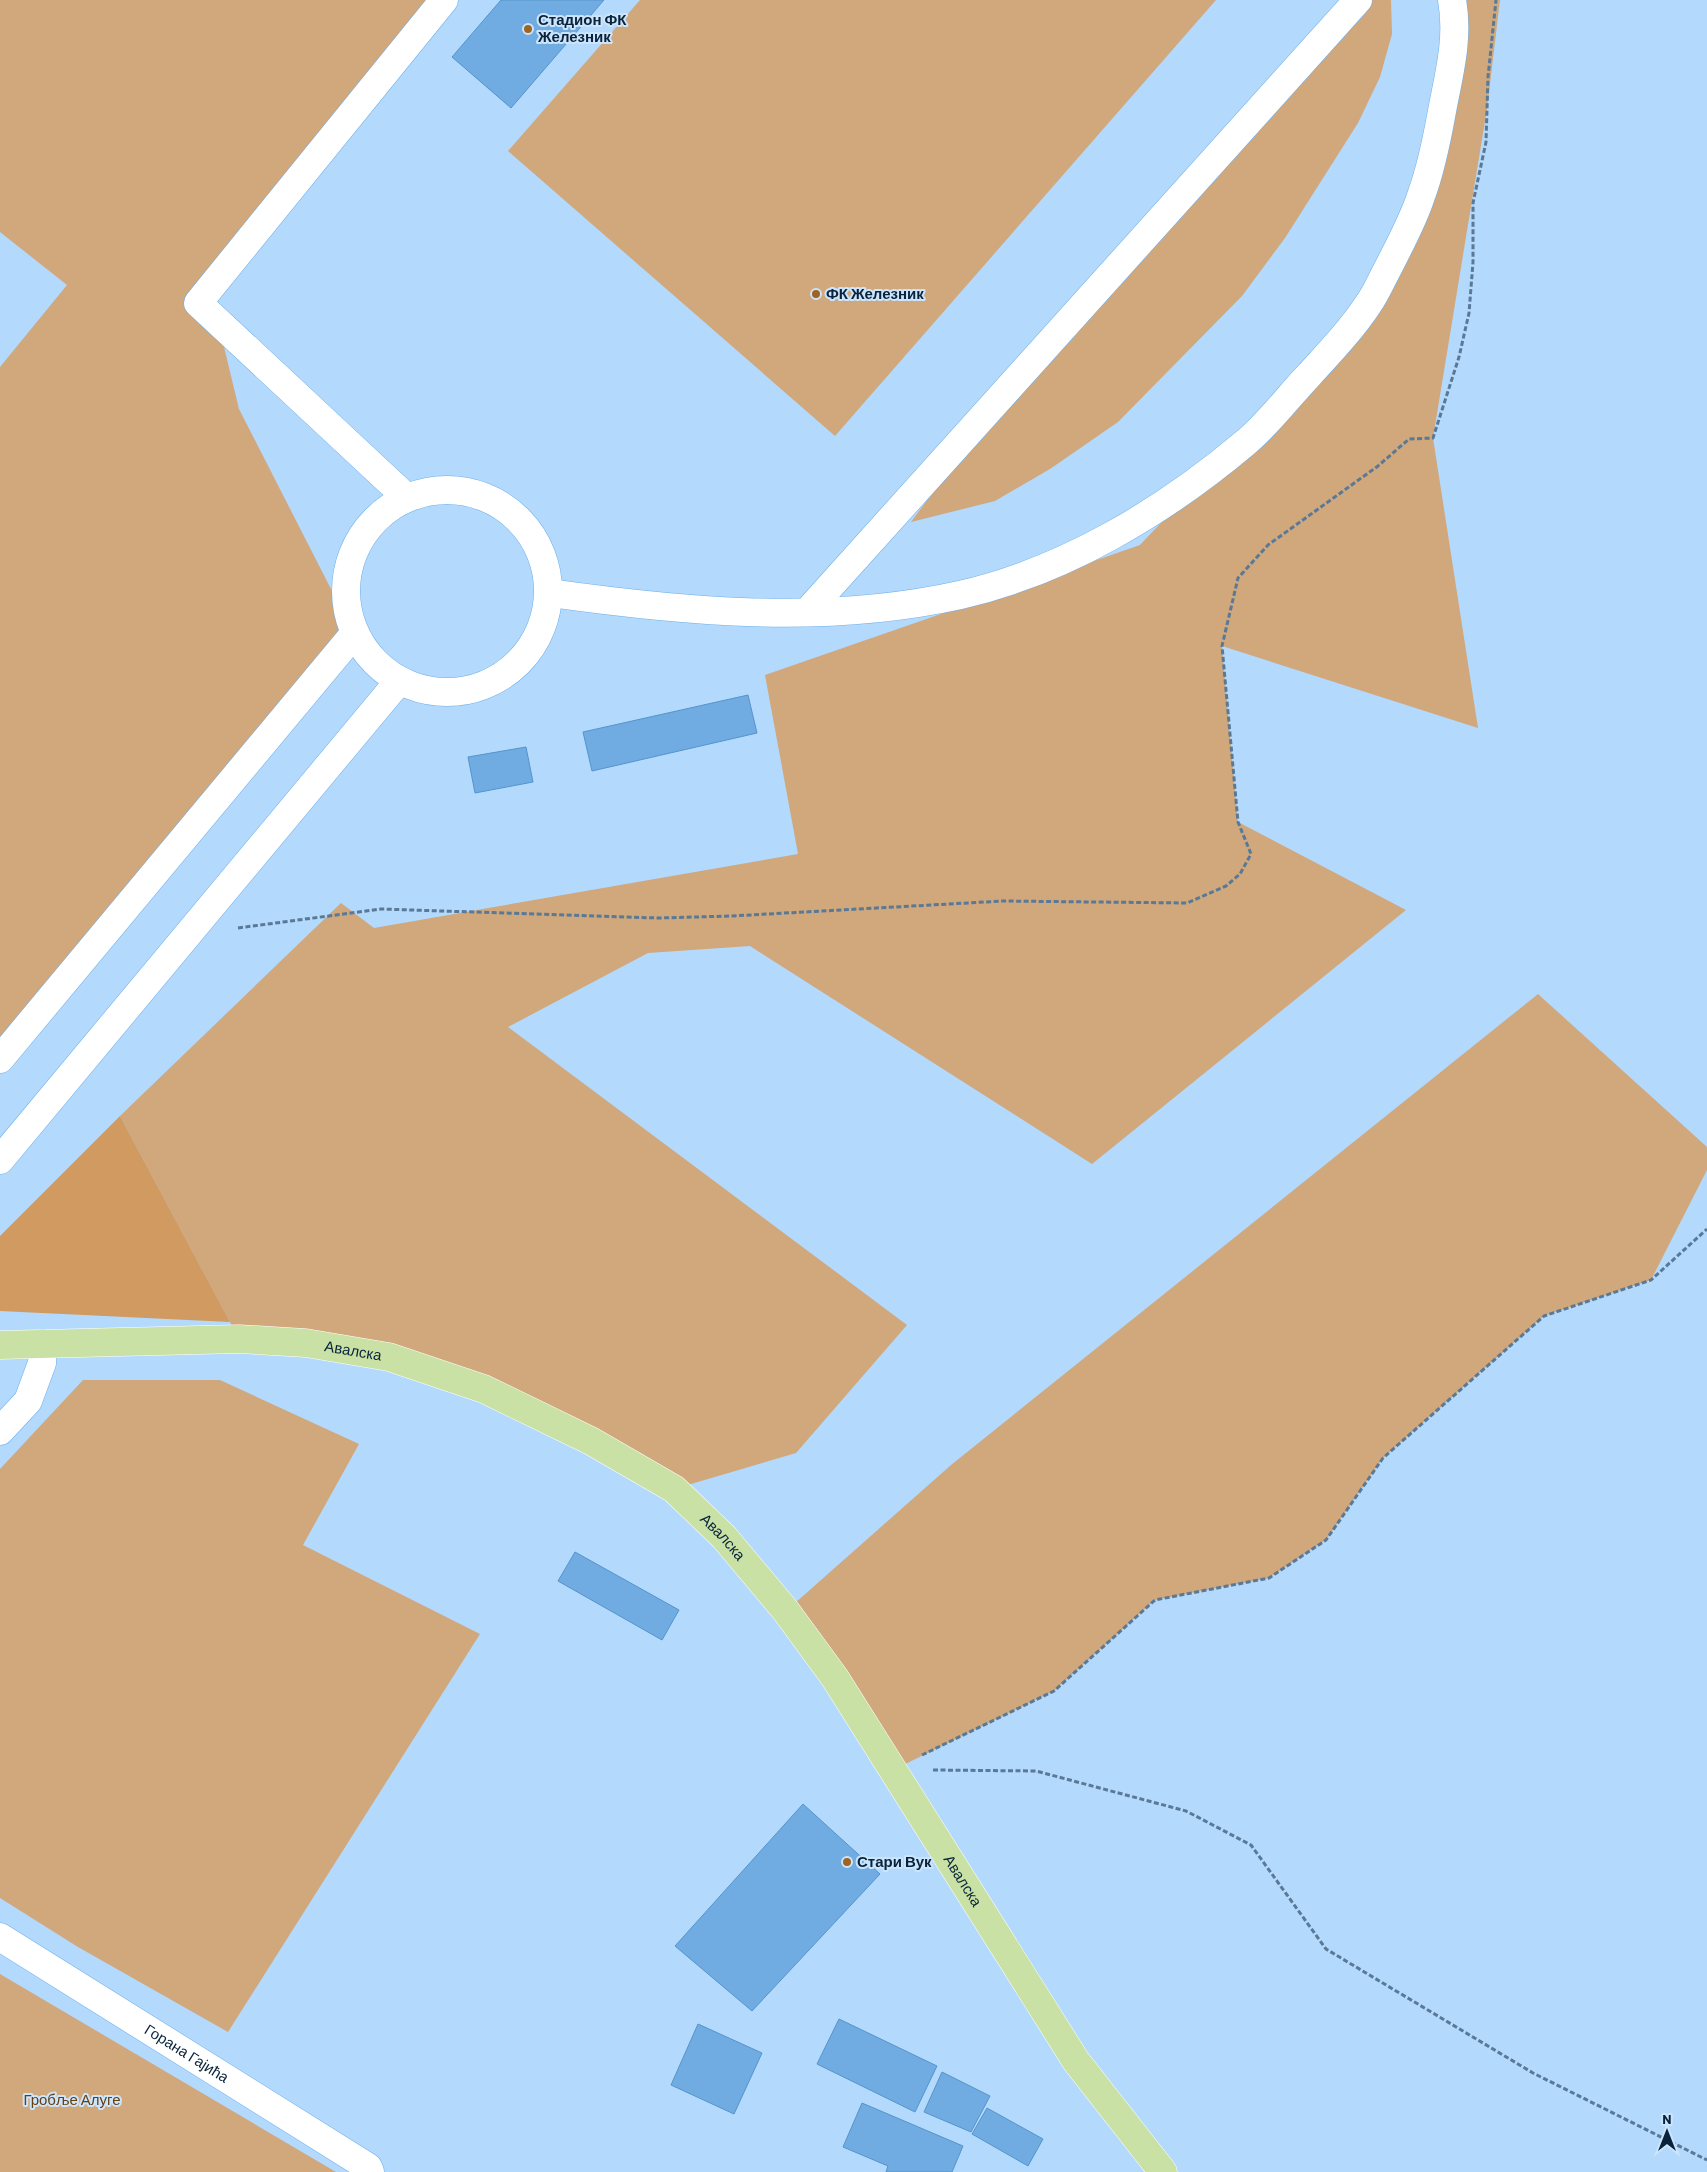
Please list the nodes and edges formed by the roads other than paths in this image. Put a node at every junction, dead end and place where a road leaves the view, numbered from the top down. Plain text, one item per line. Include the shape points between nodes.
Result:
1 (444, 0) edge
2 (1358, 0) edge
3 (1452, 0) edge
4 (406, 497) junction
5 (550, 593) junction
6 (807, 612) junction
7 (354, 634) junction
8 (399, 681) junction
9 (0, 1059) edge
10 (0, 1160) edge
11 (43, 1344) junction
12 (0, 1345) edge
13 (0, 1431) edge
14 (0, 1937) edge
15 (370, 2172) edge
16 (1163, 2172) edge

1 - 4 street via 198,303
2 - 6 street
3 - 6 street via 1456,19 1454,50 1438,135 1421,197 1398,248 1370,302 1336,346 1247,442 1147,514 1092,546 1032,574 962,594 917,602 871,609
4 - 5 street via 438,489 470,492 502,505 528,528 544,559
4 - 7 street via 379,515 358,540 347,570 346,603
5 - 6 street via 641,606 710,611
5 - 8 street via 543,627 526,657 499,679 466,691 432,692
7 - 8 street via 373,661
7 - 9 street
8 - 10 street
11 - 12 main road, Авалска
11 - 13 street via 42,1363 28,1401
11 - 16 main road, Авалска via 239,1339 306,1343 389,1357 484,1389 532,1411 674,1489 724,1537 786,1611 834,1678 1076,2061
14 - 15 street, Горана Гајића via 368,2167

